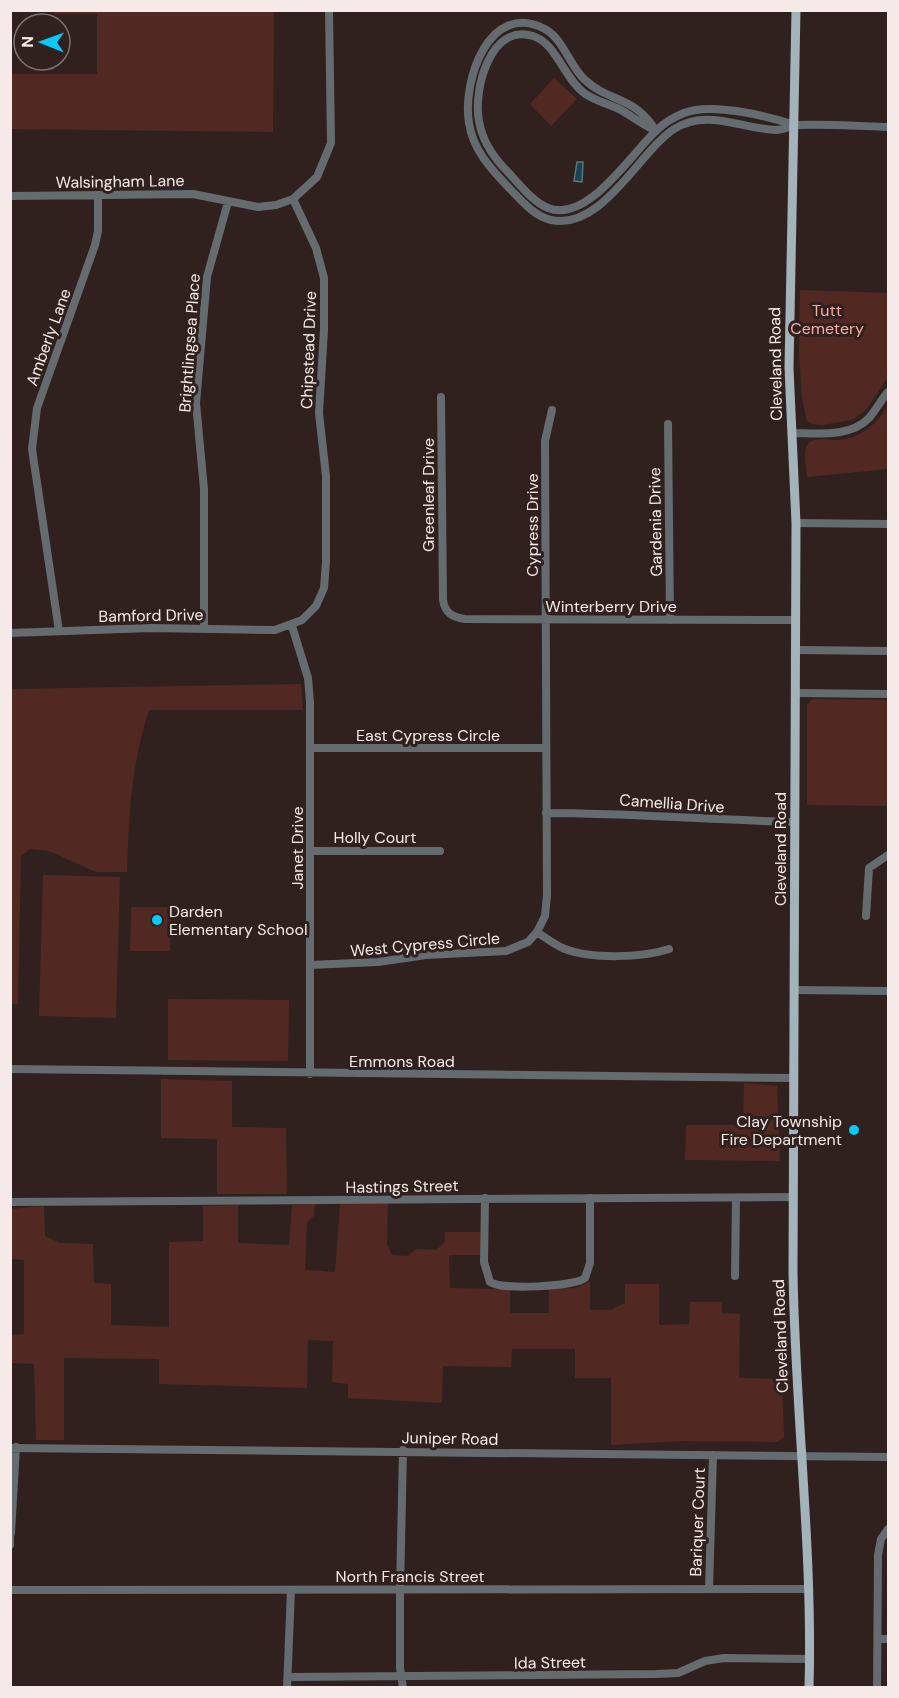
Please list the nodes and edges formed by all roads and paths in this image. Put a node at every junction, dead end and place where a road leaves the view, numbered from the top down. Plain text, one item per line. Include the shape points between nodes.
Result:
1 (329, 10) edge
2 (796, 10) edge
3 (795, 125) junction
4 (888, 127) edge
5 (656, 131) junction
6 (98, 195) junction
7 (10, 196) edge
8 (293, 199) junction
9 (228, 202) junction
10 (888, 392) edge
11 (441, 397) dead end
12 (552, 410) dead end
13 (668, 424) dead end
14 (792, 433) junction
15 (795, 523) junction
16 (888, 524) edge
17 (442, 593) joint
18 (547, 619) junction
19 (670, 620) junction
20 (796, 620) junction
21 (292, 626) junction
22 (204, 627) junction
23 (59, 631) junction
24 (10, 633) edge
25 (796, 650) junction
26 (888, 651) edge
27 (796, 693) junction
28 (888, 694) edge
29 (310, 748) junction
30 (546, 748) junction
31 (546, 813) junction
32 (795, 822) junction
33 (310, 851) junction
34 (440, 851) dead end
35 (888, 855) edge
36 (866, 916) dead end
37 (537, 932) junction
38 (669, 949) dead end
39 (310, 964) junction
40 (795, 990) junction
41 (888, 991) edge
42 (10, 1069) edge
43 (310, 1074) junction
44 (794, 1078) junction
45 (793, 1197) junction
46 (485, 1198) junction
47 (590, 1198) junction
48 (736, 1198) junction
49 (10, 1202) edge
50 (735, 1276) dead end
51 (13, 1447) edge
52 (403, 1450) junction
53 (713, 1455) junction
54 (801, 1456) junction
55 (888, 1458) edge
56 (886, 1531) edge
57 (11, 1532) edge
58 (10, 1545) edge
59 (709, 1589) junction
60 (809, 1589) junction
61 (10, 1590) edge
62 (291, 1590) junction
63 (400, 1591) junction
64 (888, 1639) edge
65 (878, 1640) junction
66 (810, 1659) junction
67 (288, 1677) junction
68 (400, 1677) junction
69 (288, 1688) edge
70 (403, 1688) edge
71 (809, 1688) edge
72 (877, 1688) edge

1 - 8 street via 331,143 317,177
2 - 3 main road, Cleveland Road
3 - 4 street
3 - 5 street via 705,109 684,113
3 - 5 street via 778,130 706,120 683,125 667,135 600,204 578,217 551,220 528,207 488,165 476,146 469,123 468,98 482,50 491,37 506,27 526,24 544,29 560,42 587,82 633,105 646,115
3 - 14 main road, Cleveland Road via 789,313
5 - 5 street via 594,195 566,210 550,209 534,199 493,156 485,141 478,112 491,54 508,37 527,35 540,39 584,93
6 - 7 street, Walsingham Lane
6 - 9 street, Walsingham Lane via 193,194
6 - 23 street, Amberly Lane via 95,245 32,428 33,461
8 - 9 street via 258,207
8 - 21 street, Chipstead Drive via 316,248 324,278 319,413 326,476 326,529 325,578 320,597 309,614
9 - 22 street, Brightlingsea Place via 207,278 196,403 204,489
10 - 14 street via 867,420 852,428 835,433
11 - 17 street, Greenleaf Drive
12 - 18 street, Cypress Drive via 545,441
13 - 19 street, Gardenia Drive
14 - 15 main road, Cleveland Road
15 - 16 street
15 - 20 main road, Cleveland Road
17 - 18 street, Winterberry Drive via 447,611 458,618
18 - 19 street, Winterberry Drive
18 - 30 street, Cypress Drive
19 - 20 street, Winterberry Drive
20 - 25 main road, Cleveland Road
21 - 22 street, Bamford Drive via 275,630
21 - 29 street, Janet Drive via 308,678
22 - 23 street, Bamford Drive
23 - 24 street, Bamford Drive
25 - 26 street
25 - 27 main road, Cleveland Road
27 - 28 street
27 - 32 main road, Cleveland Road
29 - 30 street, East Cypress Circle
29 - 33 street, Janet Drive
30 - 31 street, Cypress Drive
31 - 32 street, Camellia Drive via 631,813
31 - 37 street, Cypress Drive via 546,908
32 - 40 main road, Cleveland Road
33 - 34 street, Holly Court
33 - 39 street, Janet Drive
35 - 36 street via 869,868
37 - 38 street via 564,949 585,954 643,955
37 - 39 street, West Cypress Circle via 522,945 496,953
39 - 43 street, Janet Drive
40 - 41 street
40 - 44 main road, Cleveland Road
42 - 43 street, Emmons Road
43 - 44 street, Emmons Road
44 - 45 main road, Cleveland Road
45 - 48 street, Hastings Street
45 - 54 main road, Cleveland Road
46 - 47 street, Hastings Street
46 - 47 street via 487,1278 502,1286 570,1284 585,1278 590,1263
46 - 49 street, Hastings Street
47 - 48 street, Hastings Street
48 - 50 street
51 - 52 street, Juniper Road
51 - 57 street
52 - 53 street, Juniper Road
52 - 63 street
53 - 54 street, Juniper Road
53 - 59 street, Bariquer Court
54 - 55 street, Juniper Road
54 - 60 main road, Cleveland Road
56 - 65 street via 878,1555
57 - 58 street
59 - 60 street, North Francis Street
59 - 63 street, North Francis Street
60 - 66 main road, Cleveland Road
61 - 62 street, North Francis Street
62 - 63 street, North Francis Street
62 - 67 street
63 - 68 street
64 - 65 street
65 - 72 street
66 - 68 street, Ida Street via 724,1658 678,1673 656,1674
66 - 71 main road, Cleveland Road
67 - 68 street, Ida Street
67 - 69 street
68 - 70 street

